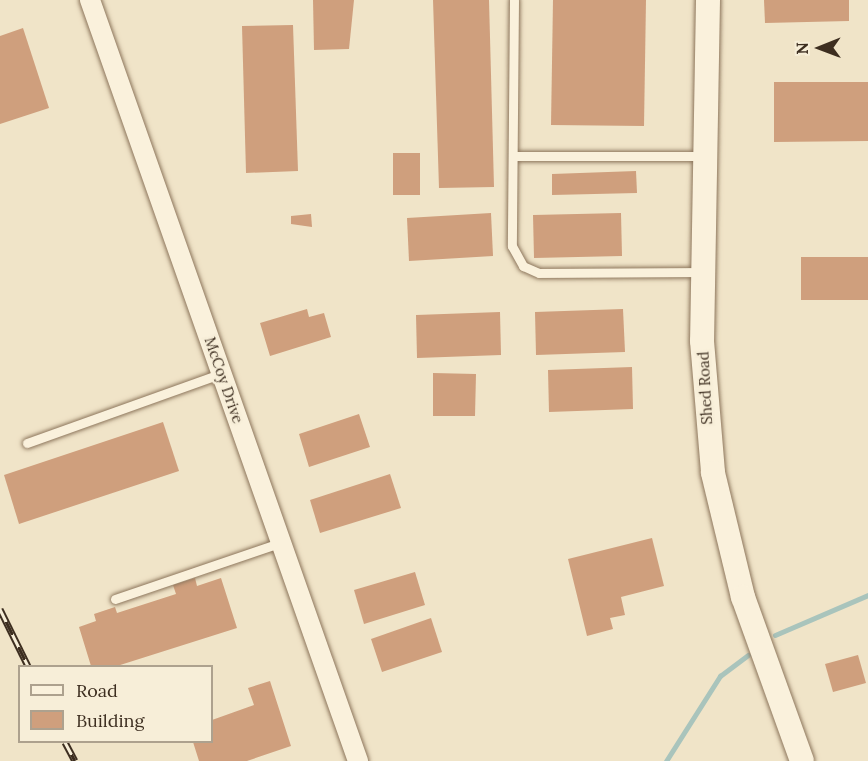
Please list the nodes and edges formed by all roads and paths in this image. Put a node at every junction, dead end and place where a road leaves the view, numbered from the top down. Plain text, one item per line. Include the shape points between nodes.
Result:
1 (90, 0) edge
2 (514, 0) edge
3 (708, 0) edge
4 (513, 156) junction
5 (705, 156) junction
6 (703, 272) junction
7 (222, 373) junction
8 (27, 443) dead end
9 (282, 542) junction
10 (115, 598) dead end
11 (358, 761) edge
12 (802, 761) edge

1 - 7 street, McCoy Drive
2 - 4 lane
3 - 5 street, Shed Road
4 - 5 lane
4 - 6 lane via 512,246 522,266 539,273
5 - 6 street, Shed Road
6 - 12 street, Shed Road via 705,404 724,529
7 - 8 lane
7 - 9 street, McCoy Drive
9 - 10 lane
9 - 11 street, McCoy Drive

